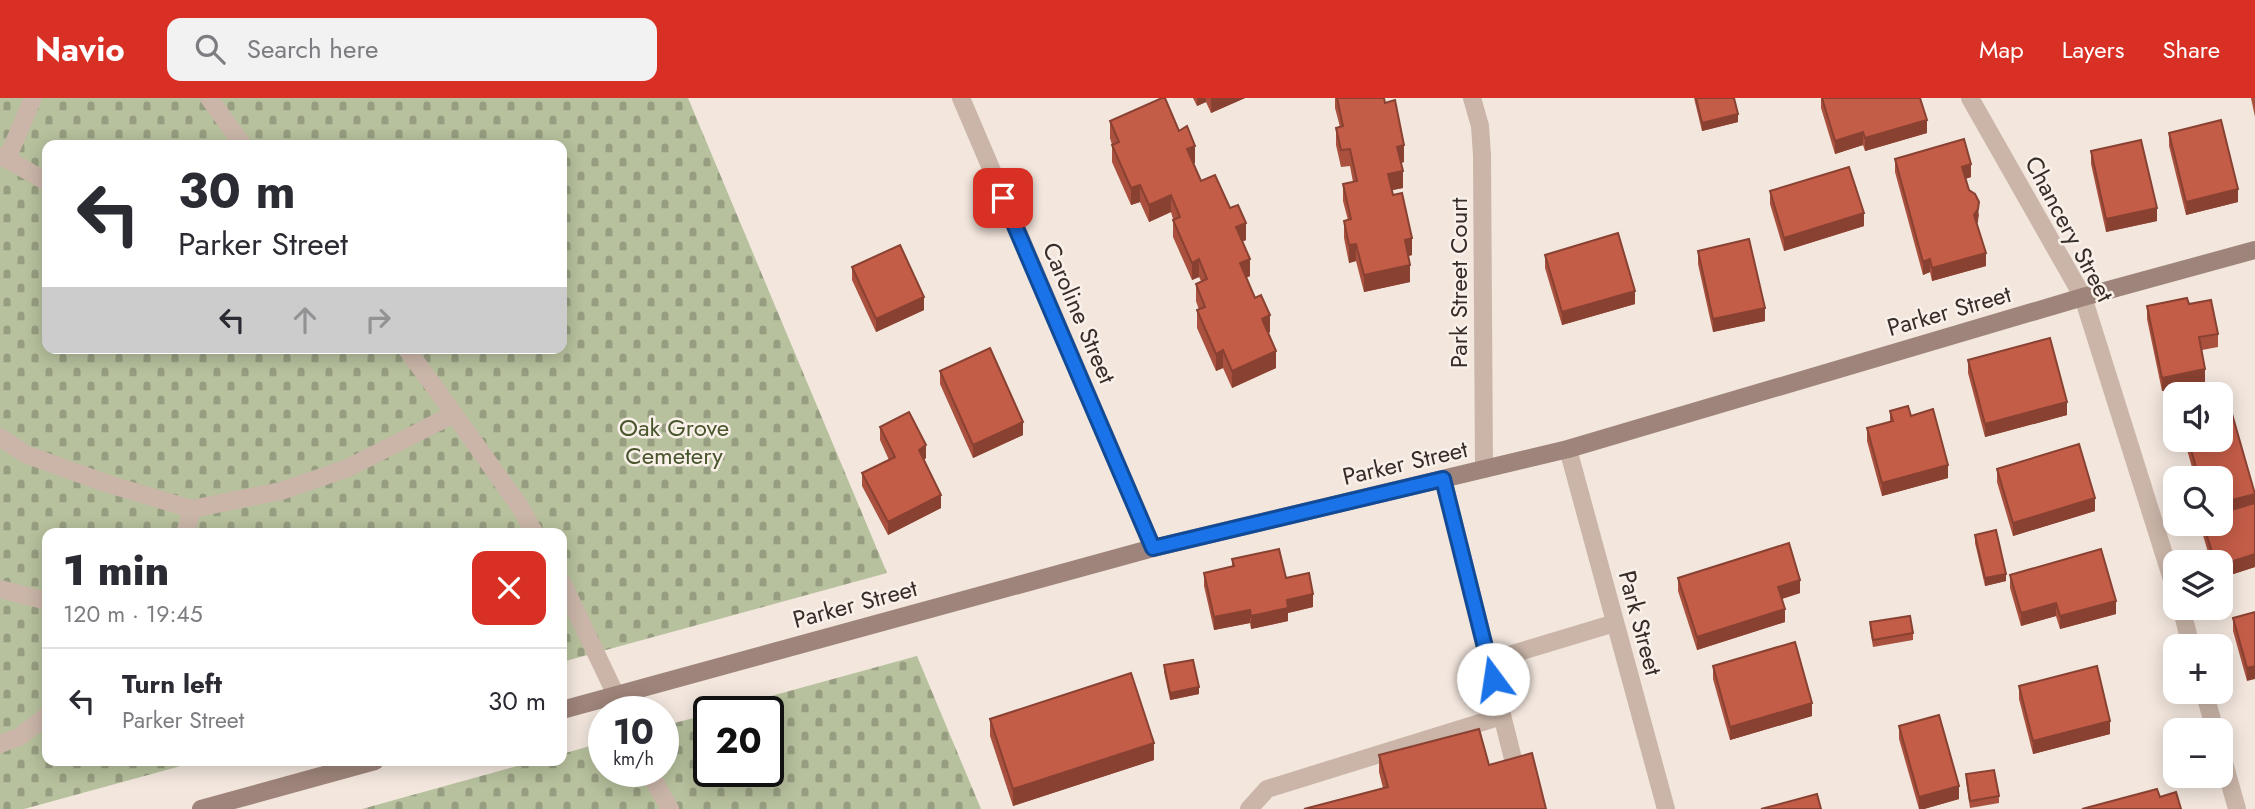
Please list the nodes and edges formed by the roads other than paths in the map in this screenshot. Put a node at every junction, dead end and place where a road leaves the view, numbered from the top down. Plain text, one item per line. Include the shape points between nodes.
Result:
1 (33, 98) edge
2 (209, 98) edge
3 (961, 98) edge
4 (1472, 98) edge
5 (1970, 98) edge
6 (239, 140) edge
7 (4, 158) edge
8 (42, 178) edge
9 (2255, 250) edge
10 (2083, 297) junction
11 (410, 354) edge
12 (454, 414) junction
13 (0, 437) edge
14 (1568, 449) junction
15 (1484, 469) junction
16 (1443, 479) junction
17 (192, 509) junction
18 (187, 528) edge
19 (532, 528) edge
20 (1153, 548) junction
21 (2163, 551) edge
22 (0, 589) edge
23 (567, 592) edge
24 (42, 600) edge
25 (1615, 623) junction
26 (1489, 661) junction
27 (617, 694) junction
28 (567, 709) edge
29 (1502, 716) junction
30 (42, 720) edge
31 (0, 744) edge
32 (357, 766) edge
33 (1517, 775) edge
34 (658, 787) edge
35 (2230, 788) edge
36 (201, 809) edge
37 (670, 809) edge
38 (1249, 809) edge
39 (1666, 809) edge
40 (2236, 809) edge

1 - 7 street
2 - 6 street
3 - 20 street, Caroline Street
4 - 15 street, Park Street Court via 1483,165
5 - 10 street, Chancery Street
7 - 8 street
9 - 10 main road, Parker Street
10 - 14 main road, Parker Street
10 - 21 street, Chancery Street
11 - 12 street
12 - 17 street via 348,468 281,491
12 - 19 street
13 - 17 street via 24,454
14 - 15 main road, Parker Street
14 - 25 street, Park Street
15 - 16 main road, Parker Street
16 - 20 main road, Parker Street
16 - 26 street
17 - 18 street
20 - 27 main road, Parker Street
22 - 24 street
23 - 27 street
25 - 26 street
25 - 39 street, Park Street
26 - 29 street
27 - 28 main road, Parker Street
29 - 33 street
29 - 38 street via 1267,789
30 - 31 street
32 - 36 main road
34 - 37 street
35 - 40 street

